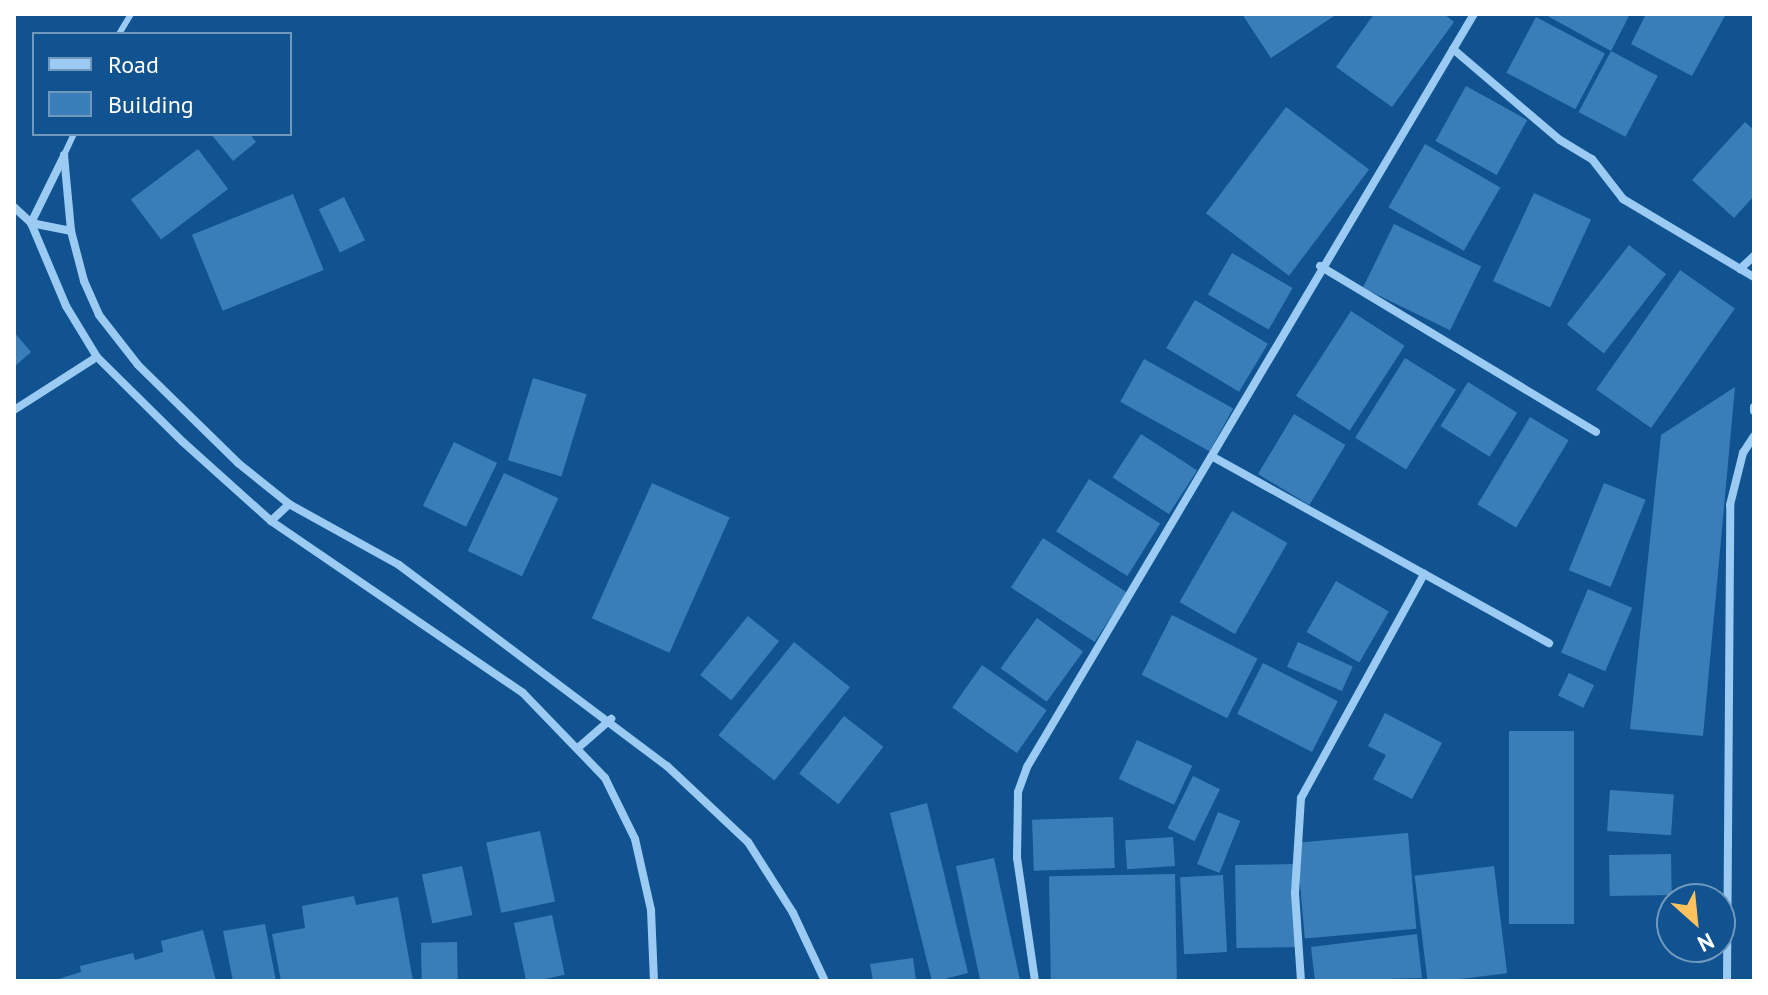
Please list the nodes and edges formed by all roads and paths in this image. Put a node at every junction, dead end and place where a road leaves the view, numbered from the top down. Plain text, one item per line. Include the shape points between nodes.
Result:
1 (131, 14) edge
2 (1474, 14) edge
3 (120, 32) edge
4 (1453, 49) junction
5 (73, 136) edge
6 (64, 155) junction
7 (14, 207) edge
8 (31, 223) junction
9 (71, 231) junction
10 (1754, 256) edge
11 (1320, 266) junction
12 (1740, 269) junction
13 (1754, 277) edge
14 (97, 357) junction
15 (14, 410) edge
16 (1596, 432) dead end
17 (1754, 436) edge
18 (1215, 458) junction
19 (289, 504) junction
20 (271, 521) junction
21 (1424, 574) junction
22 (1549, 643) dead end
23 (611, 719) junction
24 (579, 747) junction
25 (654, 981) edge
26 (825, 981) edge
27 (1035, 981) edge
28 (1301, 981) edge
29 (1727, 981) edge

1 - 3 lane
2 - 4 street
4 - 11 street
4 - 12 street via 1560,140 1592,159 1623,199
5 - 6 lane
6 - 8 street
6 - 9 street
7 - 8 street
8 - 9 street
8 - 14 street via 66,306
9 - 19 street via 99,315 138,365 238,463
10 - 12 street
11 - 16 street
11 - 18 street
12 - 13 street
14 - 15 street
14 - 20 street
17 - 29 street via 1743,453 1730,505
18 - 21 street
18 - 27 street via 1027,767 1018,792 1017,858
19 - 20 street
19 - 23 street via 399,565 546,679
20 - 24 street via 523,693
21 - 22 street
21 - 28 street via 1301,798 1295,893
23 - 24 street
23 - 26 street via 748,842 793,913
24 - 25 street via 605,778 635,839 651,910

